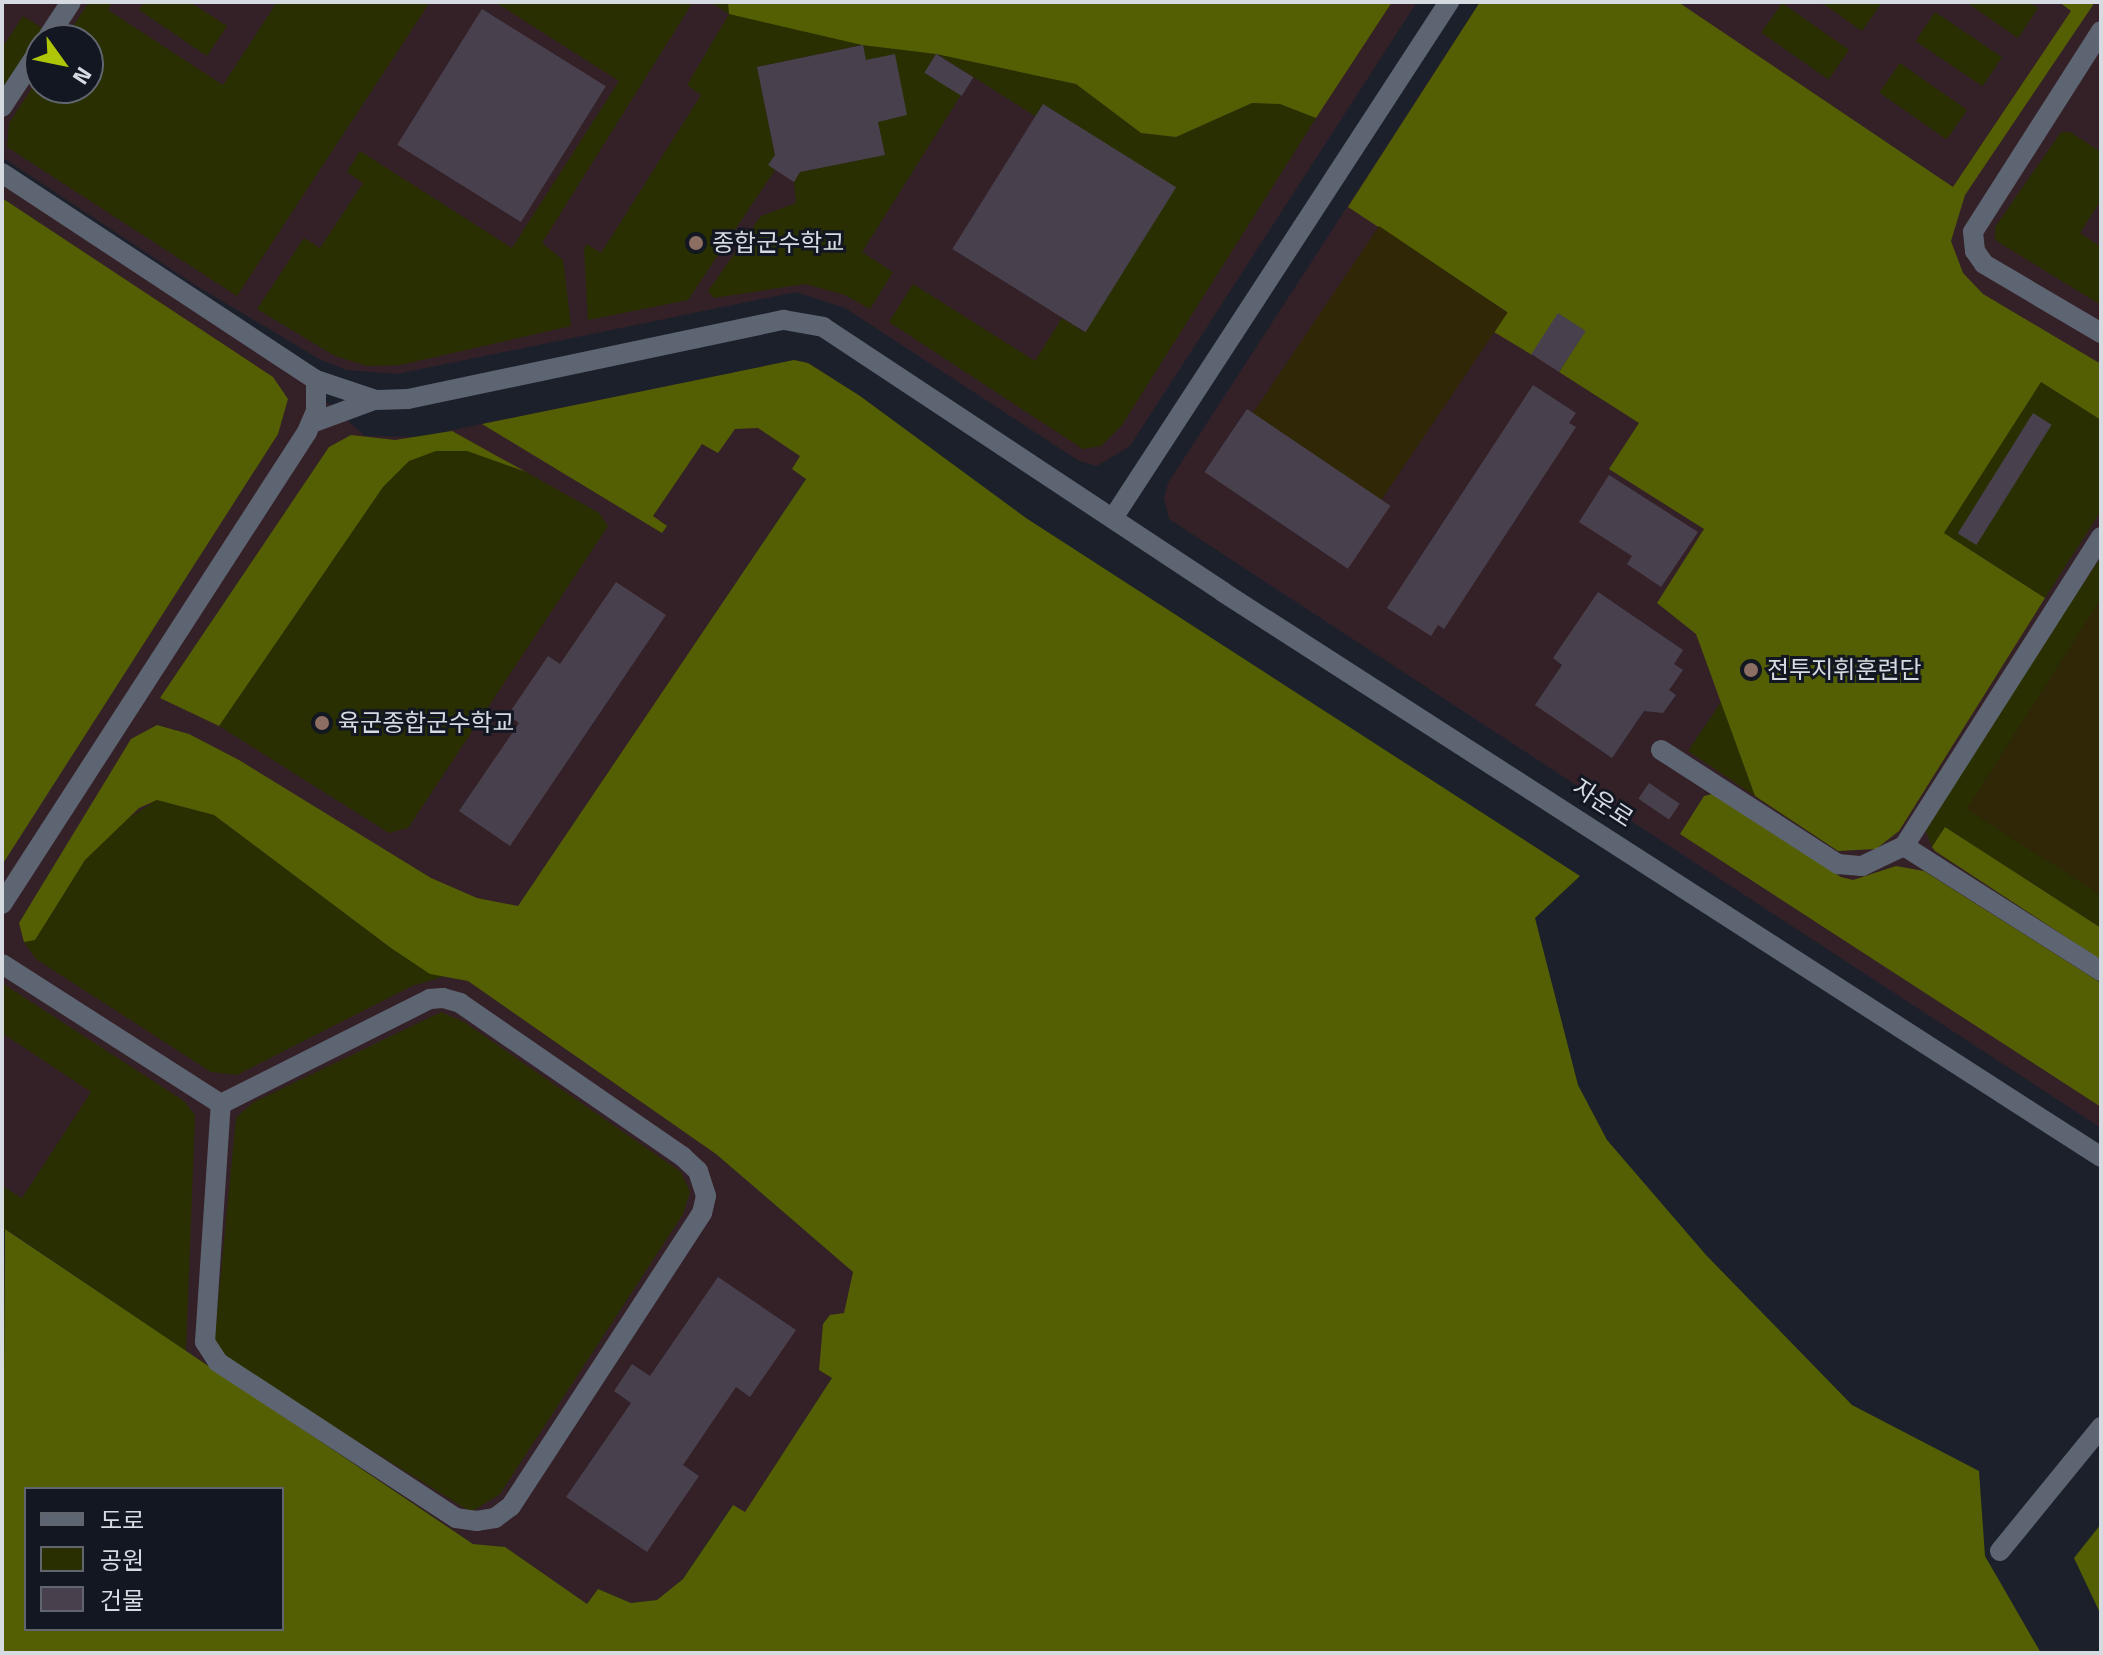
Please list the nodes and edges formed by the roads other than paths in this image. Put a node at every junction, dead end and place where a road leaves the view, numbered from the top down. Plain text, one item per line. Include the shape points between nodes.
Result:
1 (71, 2) edge
2 (1449, 2) edge
3 (57, 24) edge
4 (2101, 31) edge
5 (24, 73) edge
6 (2, 107) edge
7 (2, 173) edge
8 (2101, 333) edge
9 (316, 380) junction
10 (376, 400) junction
11 (312, 423) junction
12 (1113, 518) junction
13 (2101, 537) edge
14 (1661, 750) dead end
15 (1904, 846) junction
16 (2, 904) edge
17 (2, 964) edge
18 (2101, 971) edge
19 (221, 1104) junction
20 (2101, 1157) edge
21 (2101, 1427) edge
22 (2000, 1551) dead end

1 - 3 street
2 - 12 street
4 - 8 street via 1973,232 1975,251 1984,264
5 - 6 street
7 - 9 street
9 - 10 street
9 - 11 street
10 - 11 street
10 - 12 street, 자운로 via 408,399 784,320 804,321 863,350
11 - 16 street
12 - 20 street, 자운로
13 - 15 street
14 - 15 street via 1838,864 1862,866
15 - 18 street
17 - 19 street
19 - 19 street via 205,1342 210,1353 456,1518 495,1518 523,1488 702,1213 706,1196 698,1171 473,1012 443,998 430,999
21 - 22 street

